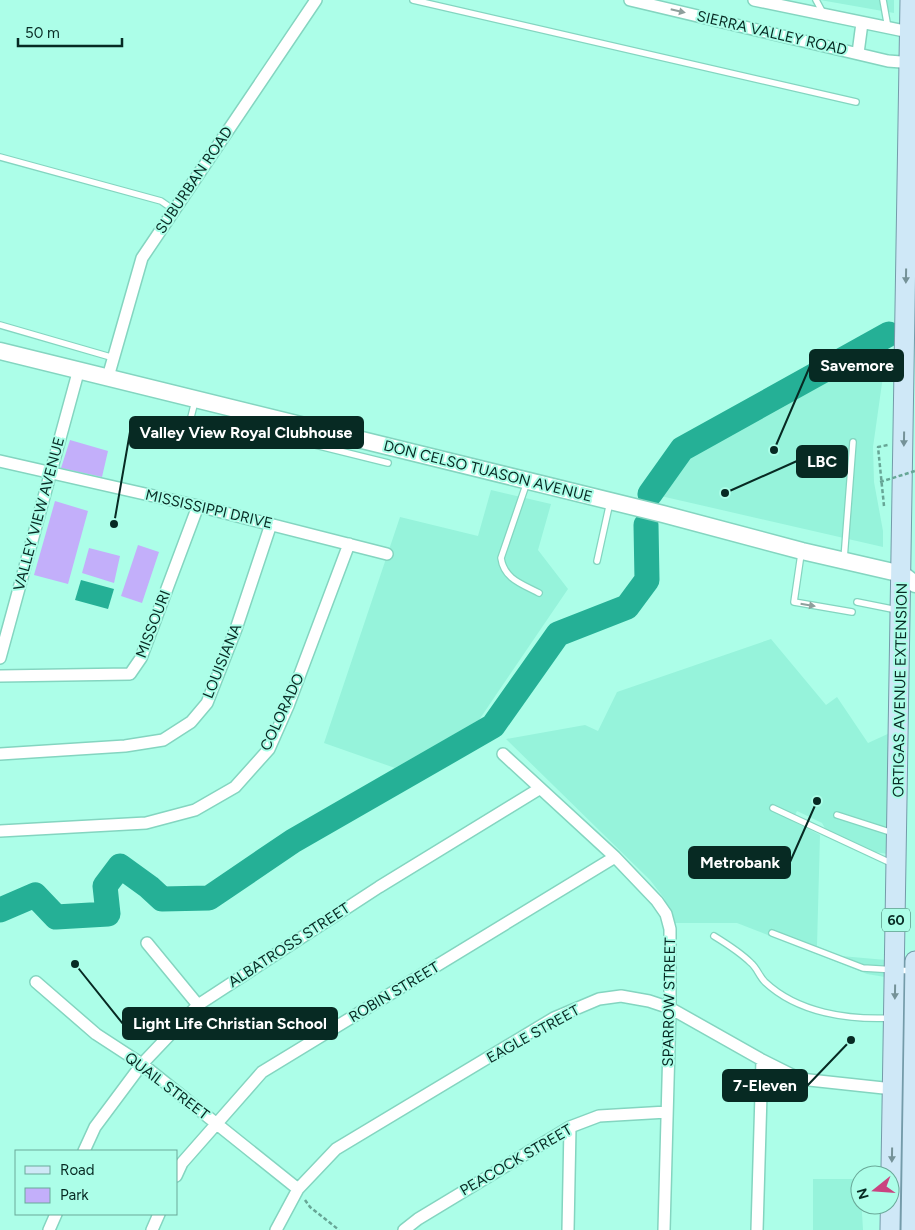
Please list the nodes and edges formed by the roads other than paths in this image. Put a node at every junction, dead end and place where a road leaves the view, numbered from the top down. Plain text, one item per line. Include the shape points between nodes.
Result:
1 (412, 0) edge
2 (630, 0) edge
3 (754, 0) edge
4 (816, 0) edge
5 (883, 0) edge
6 (910, 0) edge
7 (643, 1) edge
8 (311, 2) edge
9 (824, 15) junction
10 (862, 23) junction
11 (888, 29) junction
12 (912, 33) edge
13 (858, 53) junction
14 (912, 63) edge
15 (856, 102) dead end
16 (0, 157) edge
17 (175, 210) junction
18 (0, 324) edge
19 (0, 351) edge
20 (114, 358) junction
21 (79, 369) junction
22 (108, 377) junction
23 (196, 399) junction
24 (241, 418) junction
25 (226, 423) dead end
26 (145, 433) dead end
27 (853, 442) dead end
28 (0, 461) edge
29 (388, 463) dead end
30 (50, 472) junction
31 (527, 480) junction
32 (610, 501) junction
33 (198, 506) junction
34 (270, 524) junction
35 (349, 544) junction
36 (802, 552) junction
37 (387, 554) dead end
38 (598, 561) dead end
39 (844, 561) junction
40 (908, 579) edge
41 (539, 593) dead end
42 (857, 602) dead end
43 (901, 611) junction
44 (852, 612) dead end
45 (0, 658) edge
46 (0, 676) edge
47 (0, 754) edge
48 (503, 754) dead end
49 (539, 789) junction
50 (773, 808) dead end
51 (837, 815) dead end
52 (0, 831) edge
53 (897, 834) junction
54 (615, 858) junction
55 (897, 866) junction
56 (772, 933) dead end
57 (714, 936) dead end
58 (147, 943) dead end
59 (915, 961) edge
60 (895, 970) junction
61 (915, 971) edge
62 (36, 982) dead end
63 (915, 1004) edge
64 (198, 1005) junction
65 (670, 1008) junction
66 (894, 1018) junction
67 (762, 1060) junction
68 (914, 1061) edge
69 (142, 1064) junction
70 (893, 1089) junction
71 (667, 1112) junction
72 (215, 1123) junction
73 (570, 1127) junction
74 (84, 1150) edge
75 (178, 1172) edge
76 (913, 1180) edge
77 (298, 1189) junction
78 (56, 1215) edge
79 (160, 1215) edge
80 (49, 1230) edge
81 (152, 1230) edge
82 (276, 1230) edge
83 (404, 1230) edge
84 (568, 1230) edge
85 (664, 1230) edge
86 (757, 1230) edge
87 (890, 1230) edge
88 (911, 1230) edge

1 - 15 lane
2 - 7 street, SIERRA VALLEY ROAD
3 - 9 street, SIERRA VALLEY ROAD
4 - 9 lane
5 - 11 lane
6 - 12 main road, ORTIGAS AVENUE EXTENSION / 60
7 -> 13 street, SIERRA VALLEY ROAD
8 - 17 street, SUBURBAN ROAD
9 - 10 street, SIERRA VALLEY ROAD
10 - 11 street, SIERRA VALLEY ROAD
10 - 13 street
11 - 12 street, SIERRA VALLEY ROAD
12 - 14 main road, ORTIGAS AVENUE EXTENSION / 60
13 - 14 street, SIERRA VALLEY ROAD
14 -> 40 main road, ORTIGAS AVENUE EXTENSION / 60
16 - 17 lane via 162,202
17 - 20 street, SUBURBAN ROAD via 142,258
18 - 20 lane
19 - 21 street, DON CELSO TUASON AVENUE
20 - 22 street, SUBURBAN ROAD
21 - 22 street, DON CELSO TUASON AVENUE
21 - 30 street, VALLEY VIEW AVENUE
22 - 23 street, DON CELSO TUASON AVENUE
23 - 24 street, DON CELSO TUASON AVENUE
23 - 26 lane via 188,433 180,439
24 - 25 lane
24 - 29 lane
24 - 31 street, DON CELSO TUASON AVENUE
27 - 39 lane
28 - 30 street, MISSISSIPPI DRIVE
30 - 33 street, MISSISSIPPI DRIVE
30 - 45 street, VALLEY VIEW AVENUE
31 - 32 street, DON CELSO TUASON AVENUE
31 - 41 lane via 501,558 508,576
32 - 36 street, DON CELSO TUASON AVENUE
32 - 38 lane
33 - 34 street, MISSISSIPPI DRIVE
33 - 46 street, MISSOURI via 141,658 130,674
34 - 35 street, MISSISSIPPI DRIVE
34 - 47 street, LOUISIANA via 236,629 207,703 191,722 163,740 125,746
35 - 37 street, MISSISSIPPI DRIVE
35 - 52 street, COLORADO via 269,749 235,787 195,810 146,823
36 - 39 street, DON CELSO TUASON AVENUE
36 -> 44 lane via 794,602
39 - 40 street, DON CELSO TUASON AVENUE
40 - 43 main road, ORTIGAS AVENUE EXTENSION / 60
42 - 43 lane
43 - 53 main road, ORTIGAS AVENUE EXTENSION / 60
48 - 49 street, SPARROW STREET
49 - 54 street, SPARROW STREET
49 - 64 street, ALBATROSS STREET via 379,887
50 - 55 lane
51 - 53 lane
53 - 55 main road, ORTIGAS AVENUE EXTENSION / 60
54 - 65 street, SPARROW STREET via 657,900 666,914 670,929
54 - 72 street, ROBIN STREET via 262,1072
55 - 60 main road, ORTIGAS AVENUE EXTENSION / 60
56 - 60 lane via 863,968
57 - 66 lane via 753,964 763,980 778,993 831,1015 862,1020
58 - 64 street
59 - 61 main road
60 - 61 lane
60 -> 66 main road, ORTIGAS AVENUE EXTENSION / 60
61 - 63 main road
62 - 69 street, QUAIL STREET via 96,1034
63 - 68 main road
64 - 69 street, ALBATROSS STREET
65 - 67 street, EAGLE STREET
65 - 71 street, SPARROW STREET
65 - 77 street, EAGLE STREET via 621,996 599,998 554,1018 336,1148
66 - 70 main road, ORTIGAS AVENUE EXTENSION / 60
67 - 70 street, EAGLE STREET via 800,1079
67 - 86 street
68 - 76 main road
69 - 72 street, QUAIL STREET
69 - 74 street, ALBATROSS STREET via 95,1127
70 -> 87 main road, ORTIGAS AVENUE EXTENSION / 60
71 - 73 street, PEACOCK STREET via 599,1116
71 - 85 street, SPARROW STREET
72 - 75 street, ROBIN STREET
72 - 77 street, QUAIL STREET
73 - 83 street, PEACOCK STREET
73 - 84 street
76 - 88 main road
77 - 82 street, EAGLE STREET
78 - 80 street
79 - 81 street

